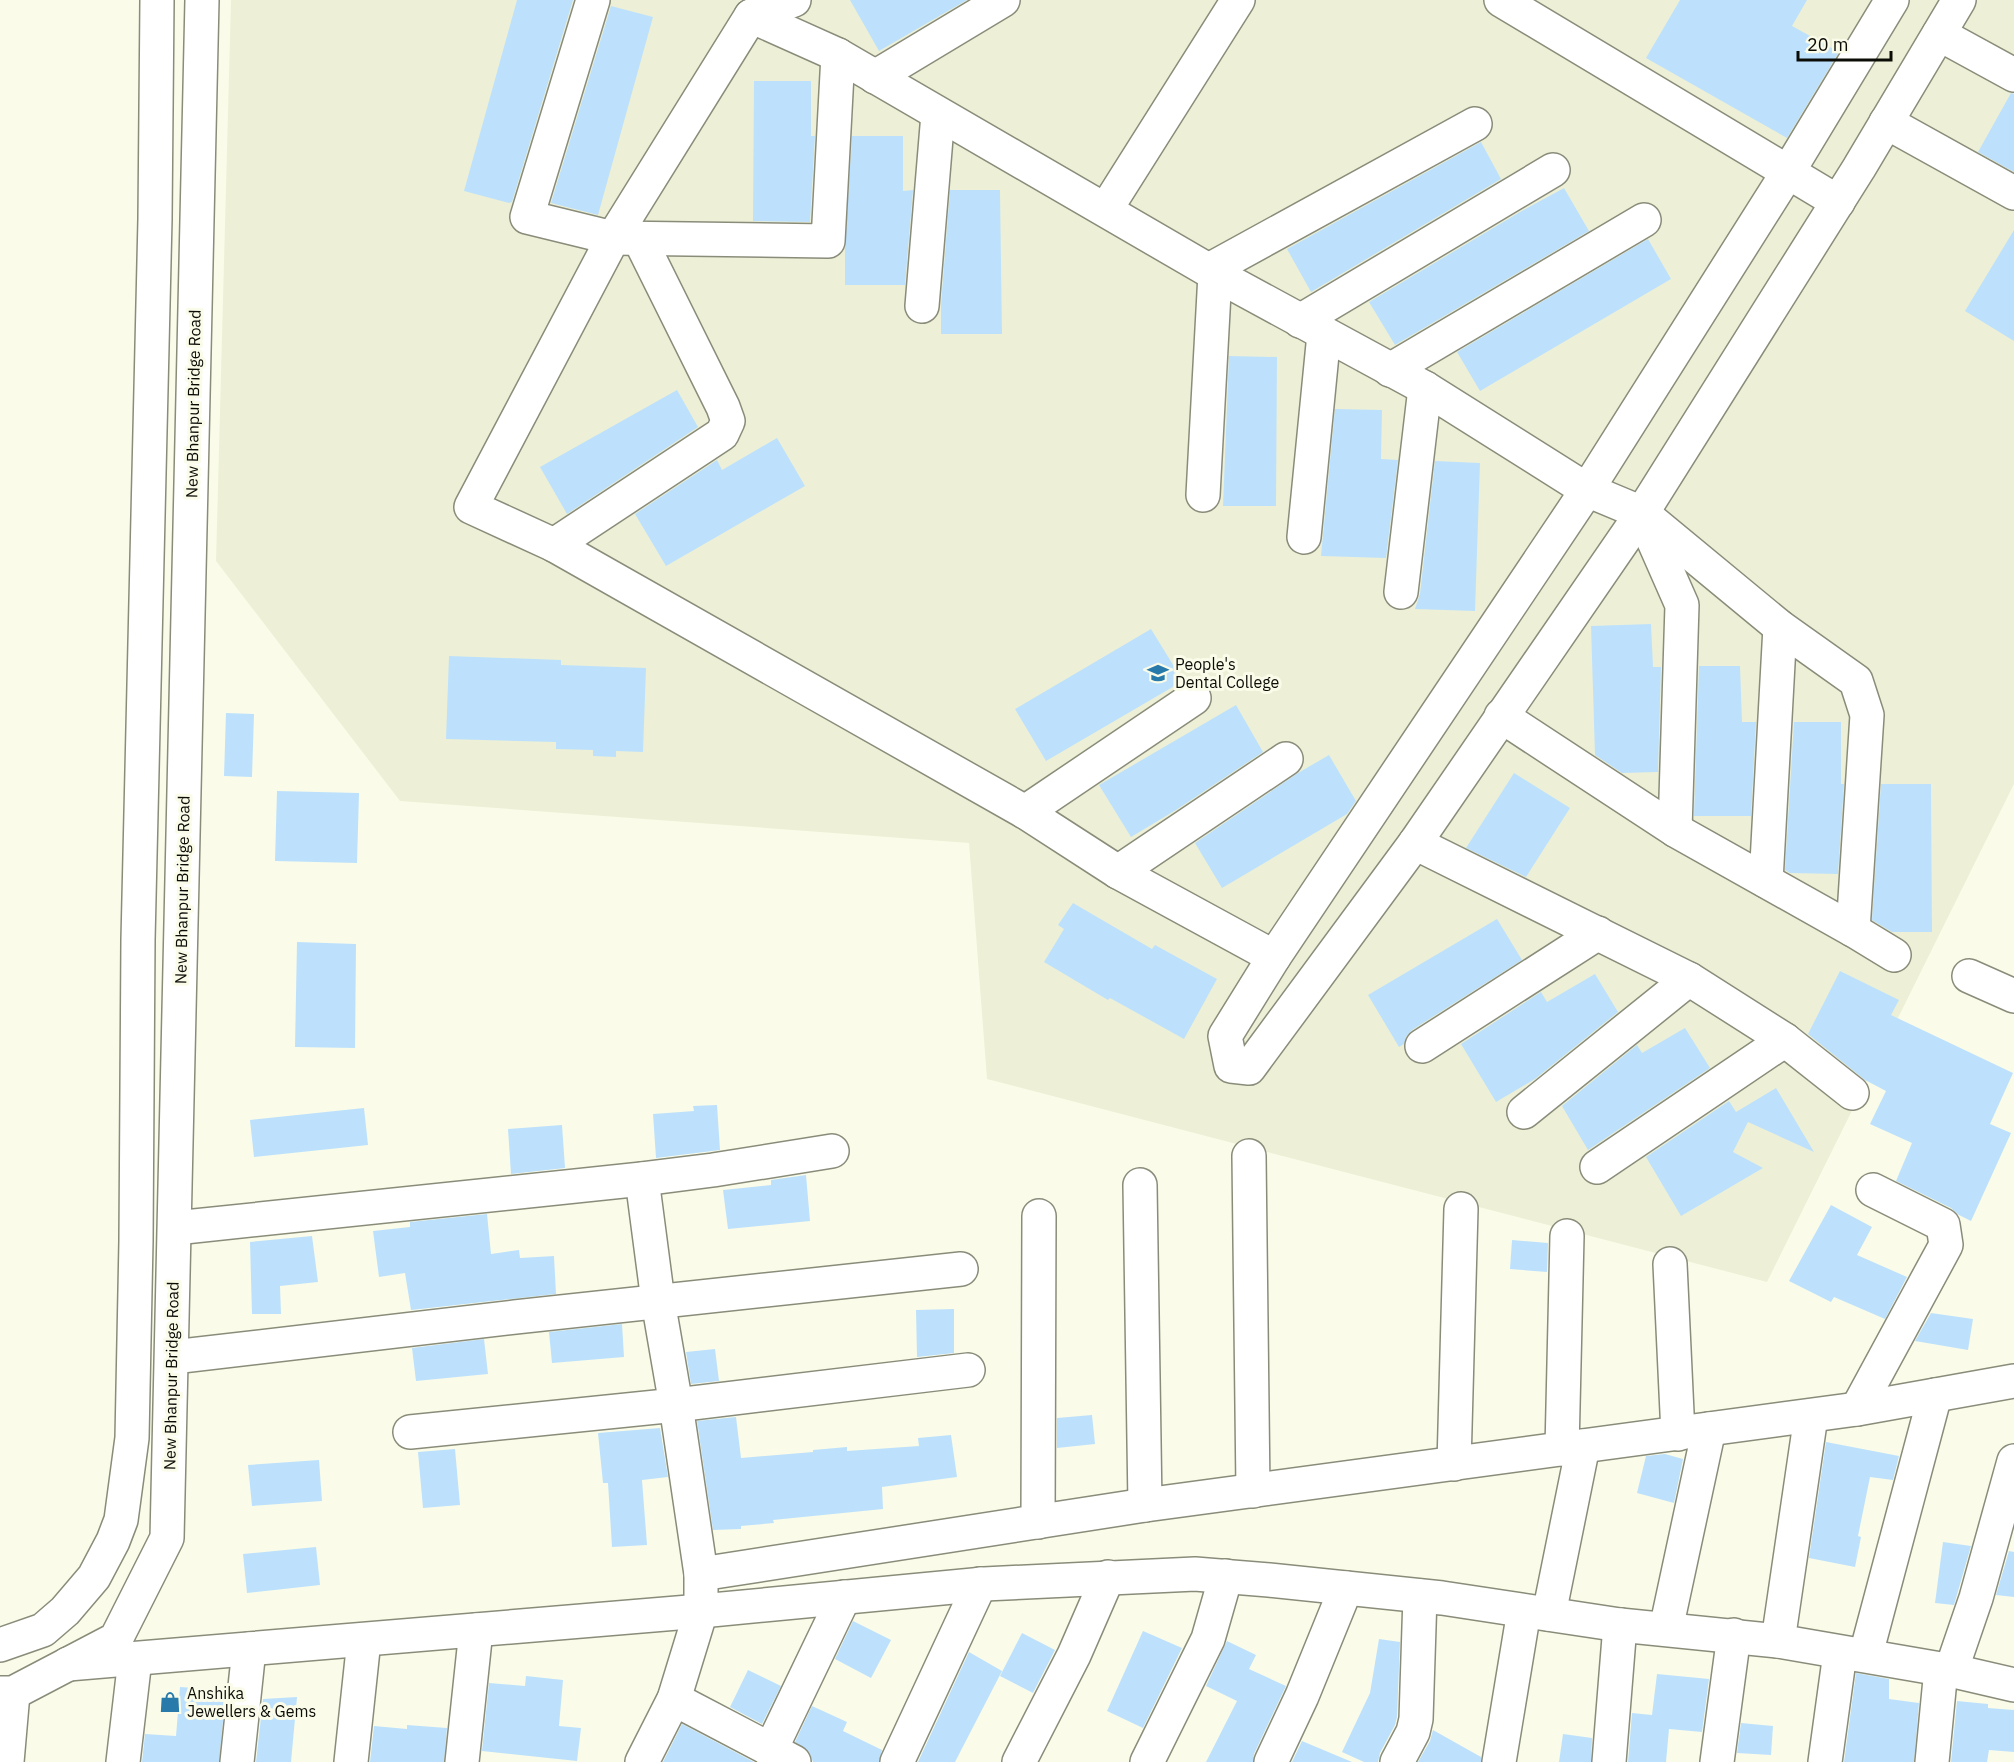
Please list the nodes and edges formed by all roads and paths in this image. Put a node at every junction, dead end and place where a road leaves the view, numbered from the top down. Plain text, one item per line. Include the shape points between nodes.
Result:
1 (157, 0) edge
2 (202, 0) edge
3 (593, 0) edge
4 (794, 0) edge
5 (1003, 0) edge
6 (1238, 0) edge
7 (1501, 0) edge
8 (1892, 0) edge
9 (1959, 0) edge
10 (751, 16) junction
11 (1939, 34) junction
12 (838, 55) junction
13 (2014, 75) edge
14 (875, 77) junction
15 (938, 114) junction
16 (1886, 122) junction
17 (1475, 124) dead end
18 (1553, 170) dead end
19 (1788, 172) junction
20 (2014, 193) edge
21 (1838, 202) junction
22 (1106, 209) junction
23 (1644, 220) dead end
24 (626, 238) junction
25 (1212, 272) junction
26 (922, 306) dead end
27 (1312, 327) junction
28 (1390, 370) junction
29 (1425, 388) junction
30 (1587, 490) junction
31 (1203, 495) dead end
32 (1642, 513) junction
33 (1304, 537) dead end
34 (554, 545) junction
35 (1401, 592) dead end
36 (1780, 627) junction
37 (1194, 698) dead end
38 (1501, 716) junction
39 (1286, 759) dead end
40 (1025, 812) junction
41 (1675, 830) junction
42 (1414, 843) junction
43 (1118, 872) junction
44 (1766, 881) junction
45 (1853, 930) junction
46 (1598, 933) junction
47 (1894, 955) dead end
48 (1274, 957) junction
49 (1969, 976) dead end
50 (1689, 979) junction
51 (2014, 996) edge
52 (1785, 1040) junction
53 (1422, 1046) dead end
54 (1852, 1093) dead end
55 (1524, 1112) dead end
56 (832, 1151) dead end
57 (1249, 1156) dead end
58 (1598, 1167) dead end
59 (642, 1179) junction
60 (1140, 1185) dead end
61 (1874, 1190) dead end
62 (1461, 1209) dead end
63 (1039, 1216) dead end
64 (175, 1228) junction
65 (1567, 1236) dead end
66 (1670, 1264) dead end
67 (961, 1269) dead end
68 (658, 1301) junction
69 (172, 1357) junction
70 (968, 1370) dead end
71 (2014, 1380) edge
72 (1935, 1395) junction
73 (676, 1405) junction
74 (1857, 1409) junction
75 (1811, 1416) junction
76 (1710, 1429) junction
77 (410, 1432) dead end
78 (1678, 1434) junction
79 (1572, 1448) junction
80 (2014, 1461) edge
81 (1454, 1464) junction
82 (1253, 1491) junction
83 (1145, 1505) junction
84 (1038, 1522) junction
85 (701, 1574) junction
86 (1226, 1576) junction
87 (1108, 1577) junction
88 (980, 1584) junction
89 (1346, 1588) junction
90 (1420, 1596) junction
91 (844, 1597) junction
92 (701, 1611) junction
93 (1537, 1612) junction
94 (1620, 1625) junction
95 (1666, 1629) junction
96 (476, 1630) junction
97 (1734, 1635) junction
98 (364, 1640) junction
99 (1778, 1641) junction
100 (0, 1645) edge
101 (249, 1649) junction
102 (1853, 1654) junction
103 (135, 1659) junction
104 (68, 1664) junction
105 (1946, 1670) junction
106 (2014, 1685) edge
107 (7, 1693) edge
108 (674, 1699) junction
109 (778, 1757) edge
110 (7, 1762) edge
111 (123, 1762) edge
112 (237, 1762) edge
113 (351, 1762) edge
114 (462, 1762) edge
115 (642, 1762) edge
116 (897, 1762) edge
117 (1019, 1762) edge
118 (1147, 1762) edge
119 (1271, 1762) edge
120 (1397, 1762) edge
121 (1499, 1762) edge
122 (1609, 1762) edge
123 (1717, 1762) edge
124 (1825, 1762) edge
125 (1932, 1762) edge

1 - 100 street via 132,1438 121,1520 94,1577 43,1630
2 - 64 street, New Bhanpur Bridge Road
3 - 24 street via 527,217
4 - 10 street
5 - 14 street
6 - 22 street
7 - 19 street
8 - 19 street
9 - 11 street
10 - 12 street
10 - 24 street
11 - 13 street
11 - 16 street
12 - 14 street
12 - 24 street via 828,241
14 - 15 street
15 - 22 street
15 - 26 street
16 - 20 street
16 - 21 street
17 - 25 street
18 - 27 street
19 - 21 street
19 - 30 street
21 - 32 street
22 - 25 street
23 - 28 street
24 - 34 street via 471,507
24 - 34 street via 728,421 722,434
25 - 27 street
25 - 31 street
27 - 28 street
27 - 33 street
28 - 29 street
29 - 30 street
29 - 35 street
30 - 32 street
30 - 48 street
32 - 36 street
32 - 38 street
32 - 41 street via 1682,605
34 - 40 street
36 - 44 street
36 - 45 street via 1856,681 1867,716
37 - 40 street
38 - 41 street
38 - 42 street
39 - 43 street
40 - 43 street
41 - 44 street
42 - 46 street
42 - 48 street via 1250,1068 1230,1066 1225,1036
43 - 48 street
44 - 45 street
45 - 47 street
46 - 50 street
46 - 53 street
49 - 51 street
50 - 52 street
50 - 55 street
52 - 54 street
52 - 58 street
56 - 59 street
57 - 82 street
59 - 64 street
59 - 68 street
60 - 83 street
61 - 74 street via 1943,1226 1946,1245
62 - 81 street
63 - 84 street
64 - 69 street, New Bhanpur Bridge Road
65 - 79 street
66 - 78 street
67 - 68 street
68 - 69 street
68 - 73 street
69 - 104 street, New Bhanpur Bridge Road via 167,1538 116,1639
70 - 73 street
71 - 72 street
72 - 74 street
72 - 102 street
73 - 77 street
73 - 85 street
74 - 75 street
75 - 76 street
75 - 99 street
76 - 78 street
76 - 95 street
78 - 79 street
79 - 81 street
79 - 93 street
80 - 105 street via 1976,1598
81 - 82 street
82 - 83 street
83 - 84 street
84 - 85 street
85 - 92 street
86 - 87 street
86 - 89 street
86 - 118 street via 1209,1639
87 - 88 street
87 - 117 street via 1074,1655
88 - 91 street
88 - 116 street
89 - 90 street
89 - 119 street
90 - 93 street
90 - 120 street via 1416,1719
91 - 92 street
91 - 109 street
92 - 96 street
92 - 108 street
93 - 94 street
93 - 121 street
94 - 95 street
94 - 122 street
95 - 97 street
96 - 98 street
96 - 114 street
97 - 99 street
97 - 123 street
98 - 101 street
98 - 113 street
99 - 102 street
101 - 103 street
101 - 112 street
102 - 105 street
102 - 124 street
103 - 104 street
103 - 111 street
104 - 107 street, New Bhanpur Bridge Road
105 - 106 street
105 - 125 street
107 - 110 street
108 - 109 street
108 - 115 street

